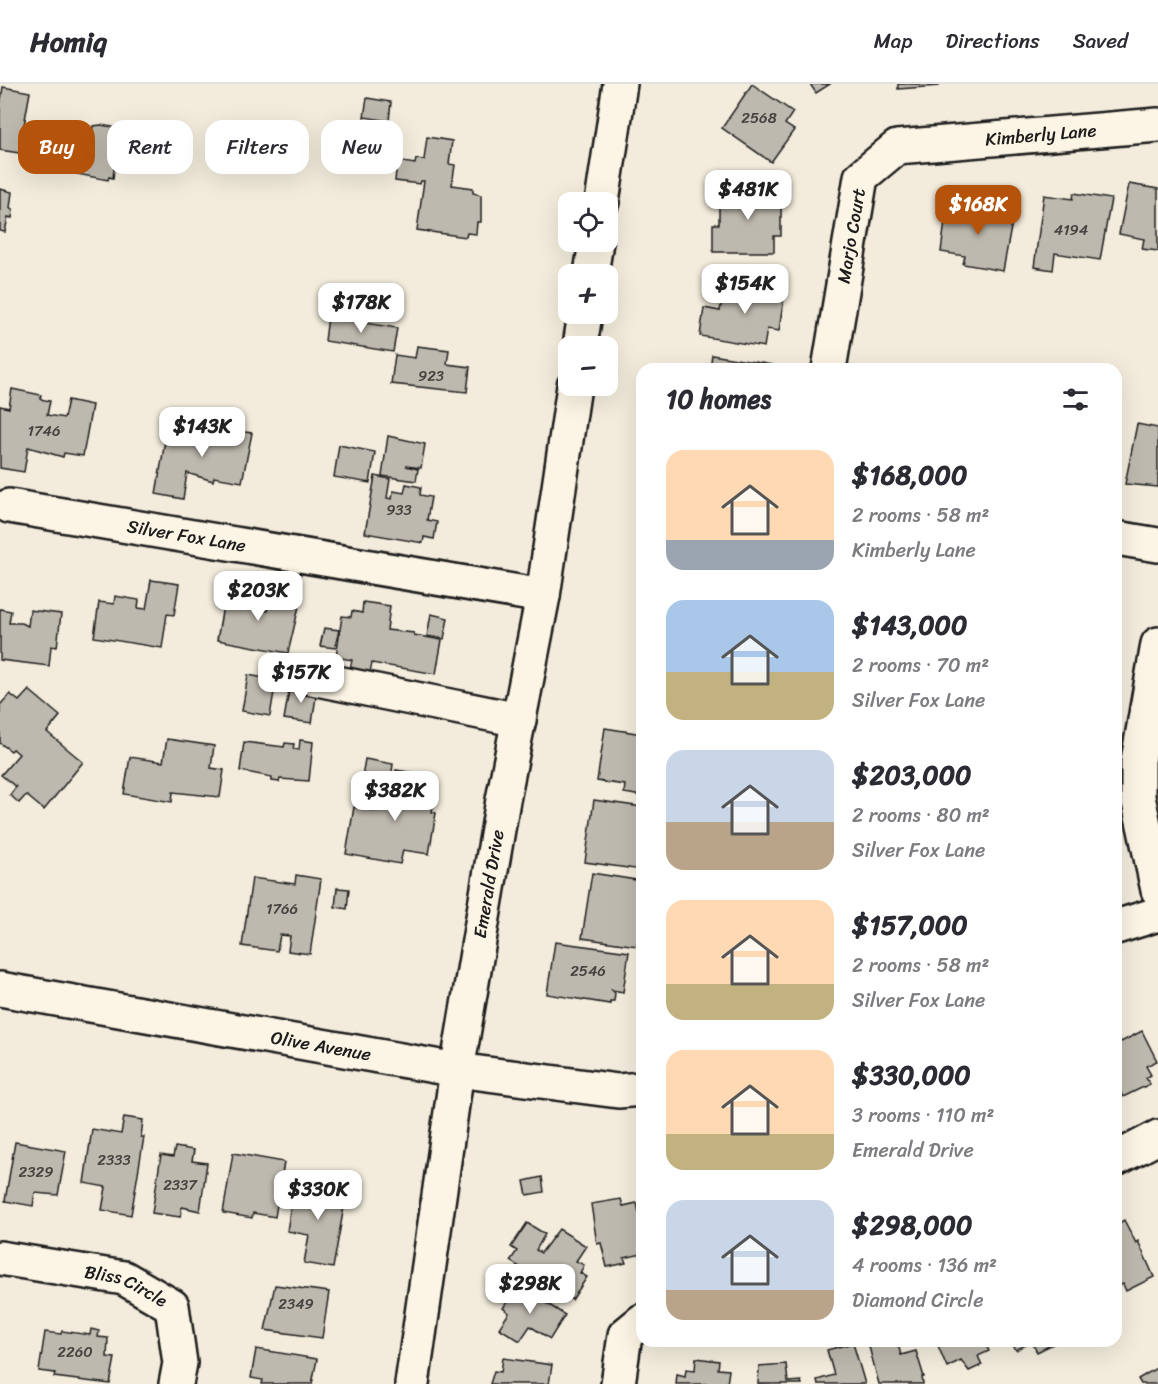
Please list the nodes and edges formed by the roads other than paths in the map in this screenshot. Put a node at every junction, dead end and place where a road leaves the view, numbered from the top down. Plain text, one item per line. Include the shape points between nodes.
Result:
1 (620, 84) edge
2 (1158, 125) edge
3 (924, 143) joint
4 (604, 192) edge
5 (830, 363) edge
6 (573, 396) edge
7 (9, 506) dead end
8 (1122, 539) edge
9 (1158, 545) edge
10 (543, 596) junction
11 (1158, 644) edge
12 (288, 673) dead end
13 (519, 720) junction
14 (1158, 890) edge
15 (1158, 914) edge
16 (1122, 925) edge
17 (0, 989) edge
18 (457, 1070) junction
19 (636, 1090) edge
20 (1158, 1137) edge
21 (1122, 1156) edge
22 (0, 1258) edge
23 (636, 1326) edge
24 (176, 1384) edge
25 (412, 1384) edge
26 (618, 1384) edge

1 - 4 main road
2 - 3 main road, Kimberly Lane
3 - 5 main road, Marjo Court via 897,147 861,177
6 - 10 main road, Emerald Drive
7 - 10 main road, Silver Fox Lane
8 - 9 main road
10 - 13 main road, Emerald Drive
11 - 14 main road via 1138,761 1138,797
12 - 13 main road
13 - 18 main road, Emerald Drive
15 - 16 main road
17 - 18 main road, Olive Avenue
18 - 19 main road, Olive Avenue via 618,1091
18 - 25 main road, Emerald Drive
20 - 21 main road
22 - 24 main road, Bliss Circle via 124,1278 172,1306 180,1364
23 - 26 main road via 625,1335

